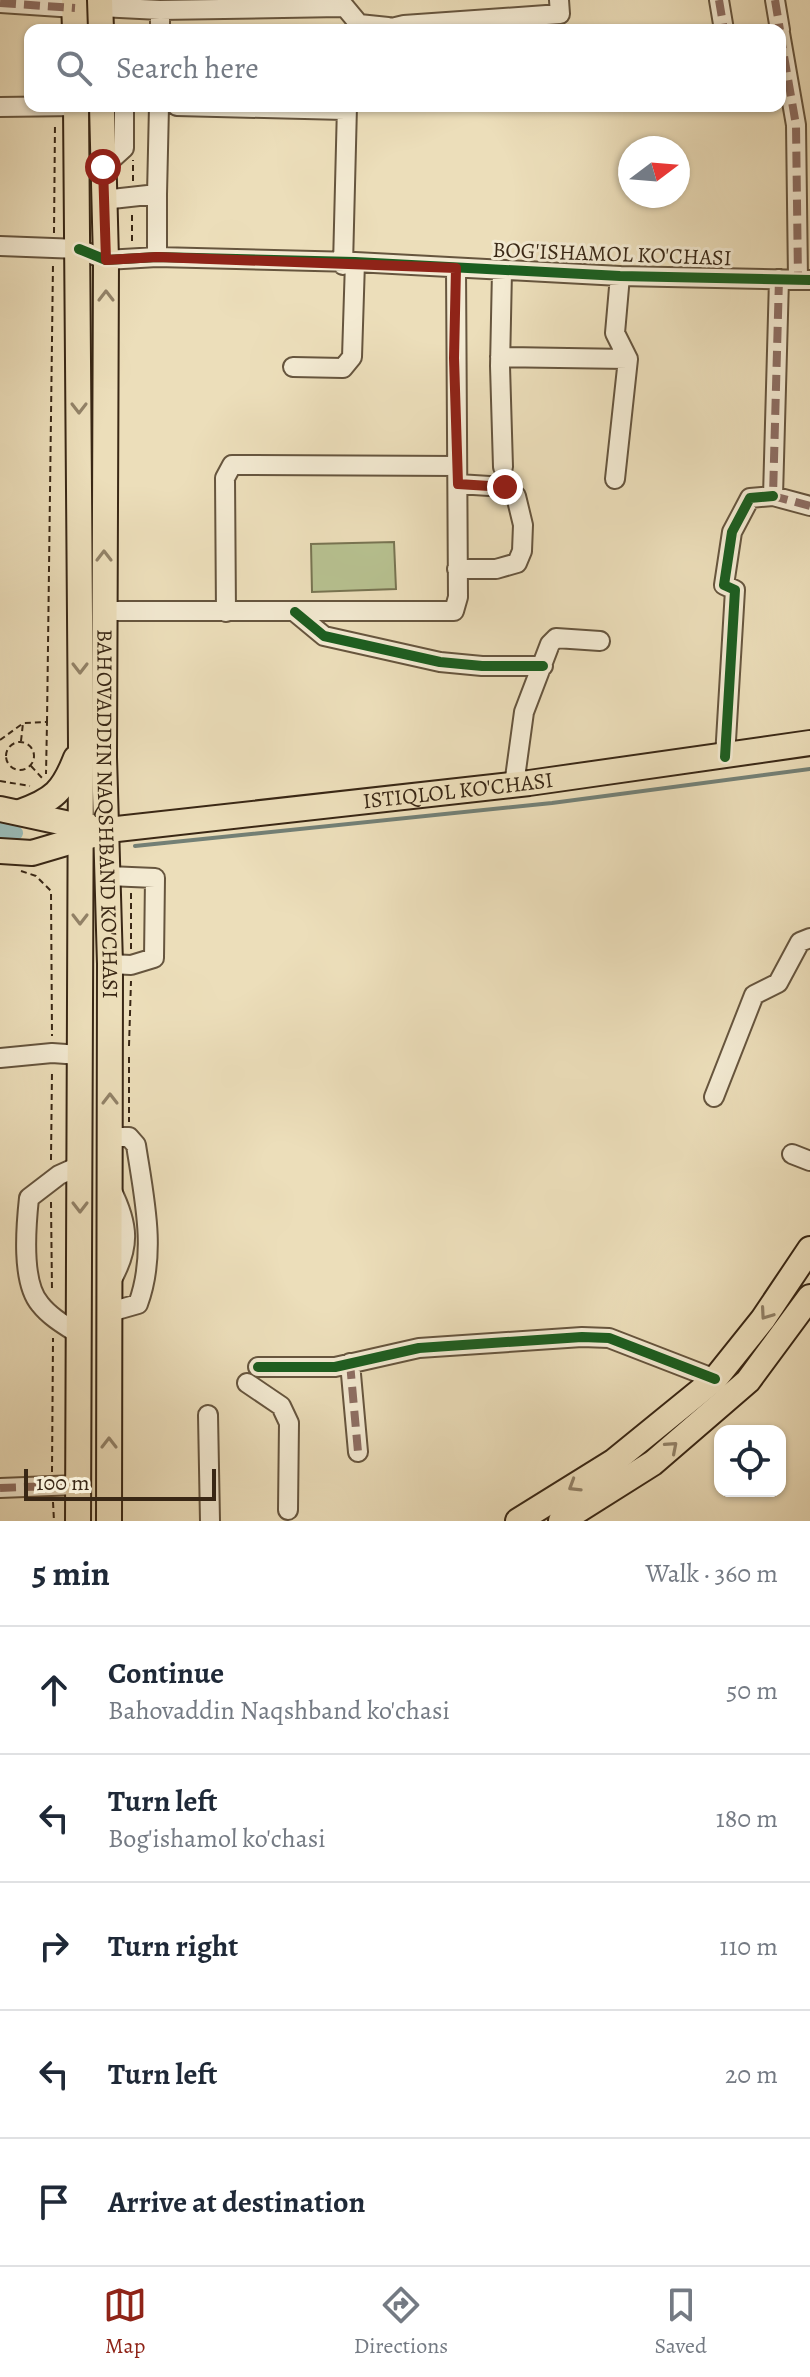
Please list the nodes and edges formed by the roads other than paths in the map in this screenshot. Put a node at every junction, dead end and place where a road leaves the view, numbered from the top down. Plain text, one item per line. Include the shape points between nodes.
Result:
1 (719, 0) edge
2 (775, 0) edge
3 (0, 3) edge
4 (340, 3) edge
5 (160, 10) junction
6 (100, 12) edge
7 (75, 13) edge
8 (562, 15) edge
9 (160, 24) edge
10 (359, 24) edge
11 (440, 24) edge
12 (723, 24) edge
13 (779, 24) edge
14 (786, 68) edge
15 (0, 107) edge
16 (24, 107) edge
17 (76, 112) edge
18 (102, 112) edge
19 (124, 112) edge
20 (159, 112) edge
21 (346, 112) edge
22 (103, 167) junction
23 (157, 194) junction
24 (103, 200) junction
25 (0, 246) edge
26 (79, 249) junction
27 (157, 257) junction
28 (106, 260) junction
29 (349, 264) junction
30 (456, 268) junction
31 (502, 271) junction
32 (620, 276) junction
33 (795, 279) edge
34 (500, 357) junction
35 (628, 359) junction
36 (293, 367) dead end
37 (503, 467) dead end
38 (458, 475) junction
39 (615, 479) dead end
40 (773, 496) junction
41 (810, 506) edge
42 (457, 569) junction
43 (104, 611) junction
44 (226, 612) junction
45 (295, 612) junction
46 (600, 641) dead end
47 (543, 666) junction
48 (810, 743) edge
49 (81, 744) junction
50 (725, 757) junction
51 (514, 785) junction
52 (10, 810) edge
53 (106, 830) junction
54 (79, 834) junction
55 (0, 851) edge
56 (32, 853) junction
57 (108, 876) junction
58 (80, 877) junction
59 (810, 938) edge
60 (110, 964) junction
61 (80, 1055) junction
62 (0, 1058) edge
63 (714, 1097) dead end
64 (110, 1137) junction
65 (792, 1154) dead end
66 (810, 1161) edge
67 (79, 1166) junction
68 (810, 1249) edge
69 (810, 1297) edge
70 (110, 1312) junction
71 (80, 1335) junction
72 (350, 1363) junction
73 (258, 1367) dead end
74 (715, 1379) junction
75 (247, 1383) dead end
76 (208, 1415) dead end
77 (358, 1452) dead end
78 (77, 1485) junction
79 (0, 1488) edge
80 (288, 1510) dead end
81 (78, 1521) edge
82 (109, 1521) edge
83 (210, 1521) edge
84 (518, 1521) edge
85 (561, 1521) edge

1 - 12 street
2 - 13 street
3 - 7 street
4 - 5 street
4 - 10 street
5 - 6 street
5 - 9 street
8 - 11 street
14 - 33 street via 796,125
15 - 16 street
17 - 26 main road, BAHOVADDIN NAQSHBAND KO'CHASI
18 - 22 main road, BAHOVADDIN NAQSHBAND KO'CHASI
19 - 22 street via 124,148
20 - 23 street
21 - 29 street
22 - 24 main road, BAHOVADDIN NAQSHBAND KO'CHASI
23 - 24 street
23 - 27 street
24 - 28 main road, BAHOVADDIN NAQSHBAND KO'CHASI
25 - 26 street, BOG'ISHAMOL KO'CHASI
26 - 28 street, BOG'ISHAMOL KO'CHASI
26 -> 49 main road, BAHOVADDIN NAQSHBAND KO'CHASI
27 - 28 street, BOG'ISHAMOL KO'CHASI
27 - 29 street, BOG'ISHAMOL KO'CHASI
43 -> 28 main road, BAHOVADDIN NAQSHBAND KO'CHASI
29 - 30 street, BOG'ISHAMOL KO'CHASI
29 - 36 street via 352,357 343,368
30 - 31 street, BOG'ISHAMOL KO'CHASI
30 - 38 street
31 - 32 street, BOG'ISHAMOL KO'CHASI
31 - 34 street
32 - 33 street, BOG'ISHAMOL KO'CHASI
32 - 35 street via 615,333
33 - 40 street
34 - 35 street
34 - 37 street
35 - 39 street
38 - 42 street
38 - 42 street via 505,487 516,496 523,537 517,563
38 - 44 street via 232,465 225,478
40 - 41 street
40 - 50 street via 750,498 732,532 724,585 735,590
42 - 45 street via 454,611
43 - 44 street
43 - 53 main road, BAHOVADDIN NAQSHBAND KO'CHASI
44 - 45 street
45 - 47 street via 324,636 440,662
46 - 47 street via 556,638
47 - 51 street via 524,712
48 - 50 main road, ISTIQLOL KO'CHASI
49 - 52 main road via 65,784 45,803
49 - 54 main road, BAHOVADDIN NAQSHBAND KO'CHASI
50 - 51 main road, ISTIQLOL KO'CHASI
51 - 53 main road, ISTIQLOL KO'CHASI
52 - 54 main road, ISTIQLOL KO'CHASI
53 - 54 main road, ISTIQLOL KO'CHASI
53 - 57 main road, BAHOVADDIN NAQSHBAND KO'CHASI
54 - 56 main road
54 - 58 main road, BAHOVADDIN NAQSHBAND KO'CHASI
55 - 56 main road
56 - 58 main road
57 - 60 main road, BAHOVADDIN NAQSHBAND KO'CHASI
57 - 60 street via 155,878 154,958
58 -> 61 main road, BAHOVADDIN NAQSHBAND KO'CHASI
59 - 63 street via 800,942 778,983 754,995
64 -> 60 main road, BAHOVADDIN NAQSHBAND KO'CHASI
61 - 62 street
61 - 67 main road, BAHOVADDIN NAQSHBAND KO'CHASI
64 - 70 main road, BAHOVADDIN NAQSHBAND KO'CHASI
64 - 70 street via 129,1137 136,1145 148,1256 138,1304
65 - 66 street
67 -> 71 main road, BAHOVADDIN NAQSHBAND KO'CHASI
67 - 71 street via 29,1198 26,1225 38,1302
68 -> 74 main road
85 -> 69 main road via 653,1463 748,1381
82 -> 70 main road, BAHOVADDIN NAQSHBAND KO'CHASI
71 - 78 main road, BAHOVADDIN NAQSHBAND KO'CHASI
72 - 73 street
72 - 74 street via 419,1348 609,1338
72 - 77 street
74 -> 84 main road via 613,1462
75 - 80 street via 281,1406 289,1423
76 - 83 street
78 - 79 street
78 - 81 main road, BAHOVADDIN NAQSHBAND KO'CHASI

